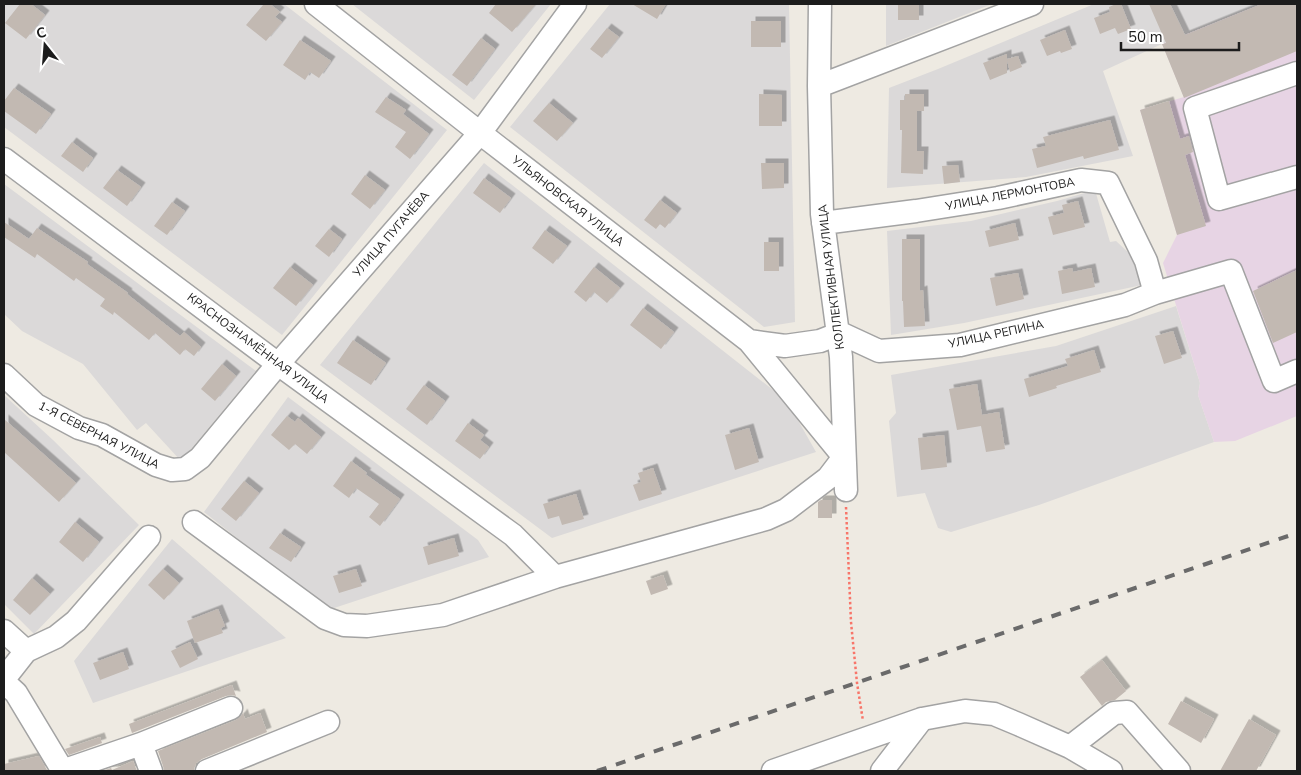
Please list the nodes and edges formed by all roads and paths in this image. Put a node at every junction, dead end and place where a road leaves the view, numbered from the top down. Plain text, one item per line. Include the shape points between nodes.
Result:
1 (316, 4) edge
2 (575, 4) edge
3 (820, 4) edge
4 (1032, 4) edge
5 (1297, 72) edge
6 (820, 86) junction
7 (480, 132) junction
8 (4, 159) edge
9 (1297, 177) edge
10 (824, 223) junction
11 (1155, 293) junction
12 (838, 333) junction
13 (749, 341) junction
14 (278, 364) junction
15 (1297, 371) edge
16 (4, 375) edge
17 (200, 458) joint
18 (844, 458) junction
19 (846, 490) joint
20 (194, 522) dead end
21 (149, 537) dead end
22 (555, 576) junction
23 (4, 630) edge
24 (26, 651) junction
25 (4, 681) edge
26 (230, 708) dead end
27 (922, 719) junction
28 (328, 722) dead end
29 (862, 726) dead end
30 (141, 744) junction
31 (1070, 747) junction
32 (63, 771) edge
33 (151, 771) edge
34 (208, 771) edge
35 (773, 771) edge
36 (882, 771) edge
37 (1111, 771) edge
38 (1179, 771) edge

1 - 7 street, УЛЬЯНОВСКАЯ УЛИЦА
2 - 7 street, УЛИЦА ПУГАЧЁВА
3 - 6 street, КОЛЛЕКТИВНАЯ УЛИЦА
4 - 6 street
5 - 9 street via 1195,108 1220,199
6 - 10 street, КОЛЛЕКТИВНАЯ УЛИЦА
7 - 13 street, УЛЬЯНОВСКАЯ УЛИЦА
7 - 14 street, УЛИЦА ПУГАЧЁВА
8 - 14 street, КРАСНОЗНАМЁННАЯ УЛИЦА
10 - 11 street, УЛИЦА ЛЕРМОНТОВА via 998,198 1081,180 1108,183 1146,261
10 - 12 street, КОЛЛЕКТИВНАЯ УЛИЦА
11 - 12 street, УЛИЦА РЕПИНА via 1125,305 960,345 879,351
11 - 15 street, УЛИЦА РЕПИНА via 1231,271 1274,381
12 - 13 street, УЛЬЯНОВСКАЯ УЛИЦА via 820,341 785,346
12 - 18 street, КОЛЛЕКТИВНАЯ УЛИЦА
13 - 18 street
14 - 17 street, УЛИЦА ПУГАЧЁВА
14 - 22 street, КРАСНОЗНАМЁННАЯ УЛИЦА via 513,535
16 - 17 street, 1-Я СЕВЕРНАЯ УЛИЦА via 36,405 80,428 102,435 156,465 185,470
18 - 19 street, КОЛЛЕКТИВНАЯ УЛИЦА
18 - 22 street via 828,478 786,510 766,520
19 - 29 path via 851,622
20 - 22 street via 326,618 344,625 367,626 443,615
21 - 24 street via 76,621 56,636
23 - 24 street
24 - 25 street
25 - 32 street via 16,692
26 - 30 street
27 - 31 street via 964,711 994,714
27 - 35 street
27 - 36 street
28 - 34 street
30 - 32 street
30 - 33 street
31 - 37 street
31 - 38 street via 1114,714 1127,712

